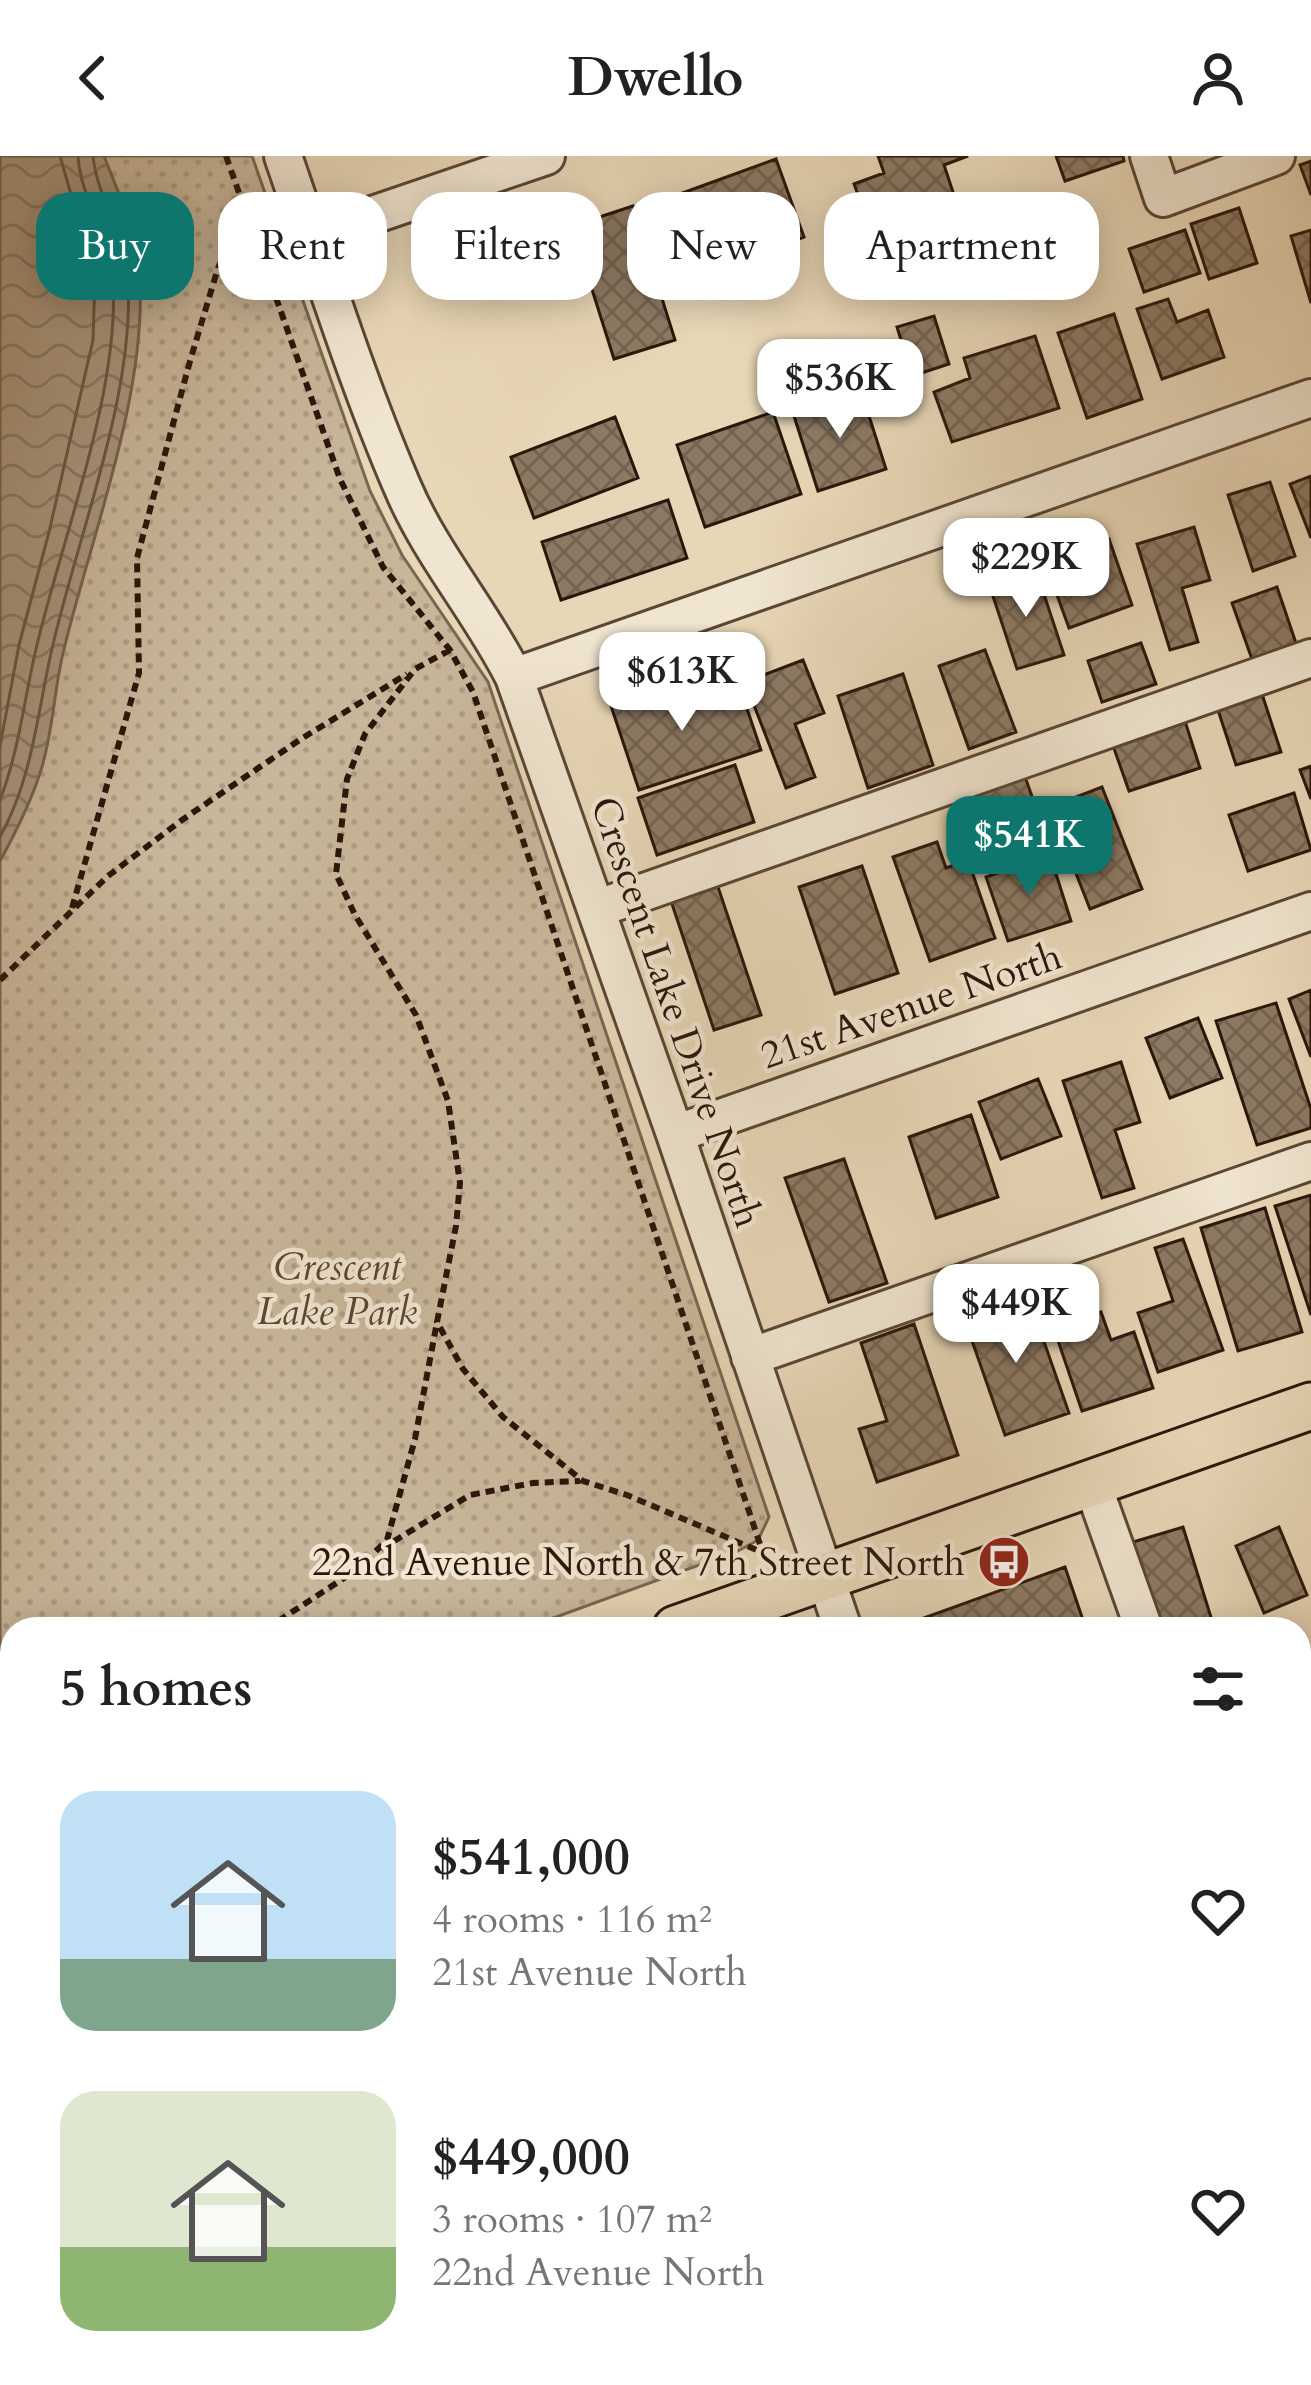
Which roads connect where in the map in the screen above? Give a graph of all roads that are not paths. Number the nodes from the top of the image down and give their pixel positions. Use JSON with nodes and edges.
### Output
{"nodes":[{"id":1,"x":283,"y":156,"type":"edge"},
{"id":2,"x":546,"y":156,"type":"edge"},
{"id":3,"x":1149,"y":156,"type":"edge"},
{"id":4,"x":1276,"y":156,"type":"edge"},
{"id":5,"x":295,"y":192,"type":"edge"},
{"id":6,"x":387,"y":210,"type":"edge"},
{"id":7,"x":334,"y":300,"type":"edge"},
{"id":8,"x":1311,"y":398,"type":"edge"},
{"id":9,"x":1311,"y":658,"type":"edge"},
{"id":10,"x":514,"y":677,"type":"junction"},
{"id":11,"x":596,"y":909,"type":"junction"},
{"id":12,"x":1311,"y":911,"type":"edge"},
{"id":13,"x":675,"y":1134,"type":"junction"},
{"id":14,"x":1311,"y":1161,"type":"edge"},
{"id":15,"x":750,"y":1357,"type":"junction"},
{"id":16,"x":1311,"y":1406,"type":"edge"},
{"id":17,"x":1092,"y":1483,"type":"junction"},
{"id":18,"x":825,"y":1577,"type":"junction"},
{"id":19,"x":710,"y":1617,"type":"edge"},
{"id":20,"x":839,"y":1617,"type":"edge"},
{"id":21,"x":1140,"y":1617,"type":"edge"}],
"edges":[{"from":1,"to":5,"type":"street","name":"Crescent Lake Drive North"},
{"from":2,"to":6,"type":"street"},
{"from":3,"to":4,"type":"street"},
{"from":7,"to":10,"type":"street","name":"Crescent Lake Drive North"},
{"from":8,"to":10,"type":"street"},
{"from":9,"to":11,"type":"street"},
{"from":10,"to":11,"type":"street","name":"Crescent Lake Drive North"},
{"from":11,"to":13,"type":"street","name":"Crescent Lake Drive North"},
{"from":12,"to":13,"type":"street","name":"21st Avenue North"},
{"from":13,"to":15,"type":"street","name":"Crescent Lake Drive North"},
{"from":14,"to":15,"type":"street"},
{"from":15,"to":18,"type":"street","name":"Crescent Lake Drive North"},
{"from":16,"to":17,"type":"main road"},
{"from":17,"to":18,"type":"main road"},
{"from":17,"to":21,"type":"street"},
{"from":18,"to":19,"type":"main road"},
{"from":18,"to":20,"type":"street","name":"Crescent Lake Drive North"}]}
